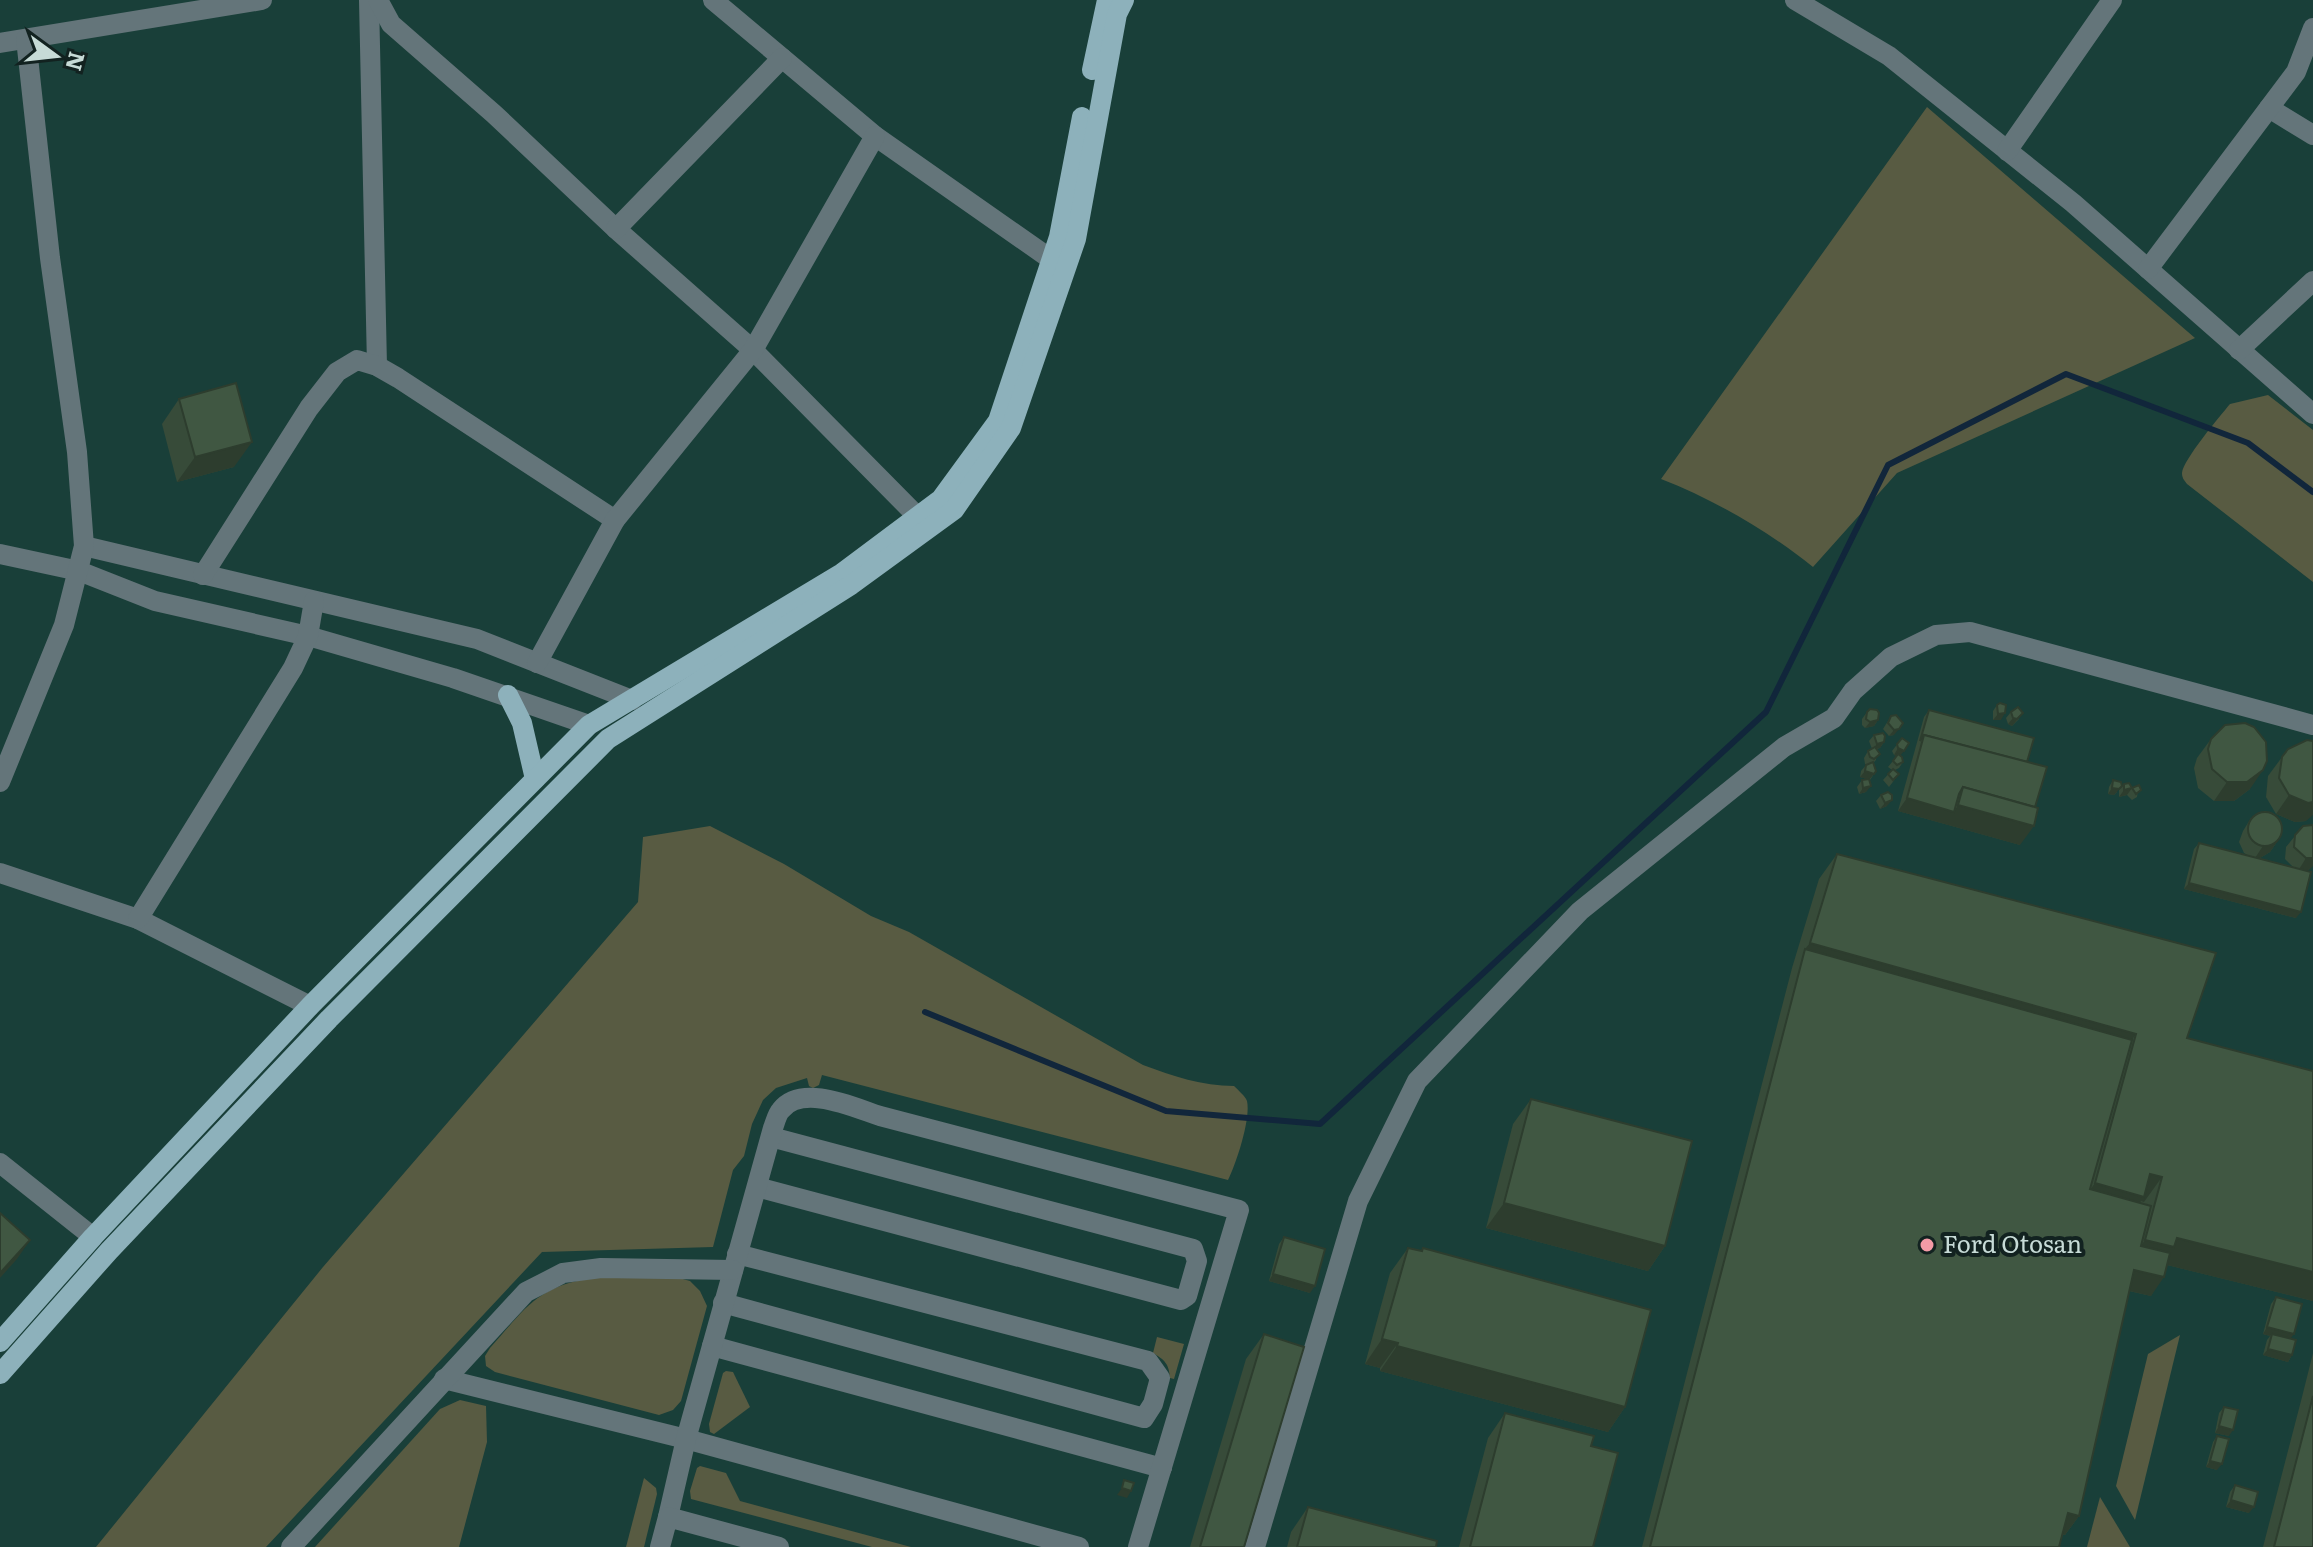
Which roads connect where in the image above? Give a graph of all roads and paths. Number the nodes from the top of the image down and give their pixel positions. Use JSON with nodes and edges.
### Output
{"nodes":[{"id":1,"x":262,"y":0,"type":"edge"},
{"id":2,"x":369,"y":0,"type":"edge"},
{"id":3,"x":378,"y":0,"type":"edge"},
{"id":4,"x":713,"y":0,"type":"edge"},
{"id":5,"x":1107,"y":0,"type":"edge"},
{"id":6,"x":1124,"y":0,"type":"edge"},
{"id":7,"x":1795,"y":0,"type":"edge"},
{"id":8,"x":2112,"y":0,"type":"edge"},
{"id":9,"x":2313,"y":28,"type":"edge"},
{"id":10,"x":26,"y":39,"type":"junction"},
{"id":11,"x":0,"y":43,"type":"edge"},
{"id":12,"x":782,"y":58,"type":"junction"},
{"id":13,"x":2269,"y":108,"type":"junction"},
{"id":14,"x":2313,"y":135,"type":"edge"},
{"id":15,"x":875,"y":136,"type":"junction"},
{"id":16,"x":2007,"y":151,"type":"junction"},
{"id":17,"x":616,"y":229,"type":"junction"},
{"id":18,"x":1052,"y":260,"type":"junction"},
{"id":19,"x":2148,"y":269,"type":"junction"},
{"id":20,"x":2313,"y":281,"type":"edge"},
{"id":21,"x":753,"y":350,"type":"junction"},
{"id":22,"x":2239,"y":350,"type":"junction"},
{"id":23,"x":377,"y":366,"type":"junction"},
{"id":24,"x":2313,"y":414,"type":"edge"},
{"id":25,"x":918,"y":517,"type":"junction"},
{"id":26,"x":615,"y":520,"type":"junction"},
{"id":27,"x":84,"y":546,"type":"junction"},
{"id":28,"x":0,"y":554,"type":"edge"},
{"id":29,"x":79,"y":571,"type":"junction"},
{"id":30,"x":203,"y":575,"type":"junction"},
{"id":31,"x":314,"y":601,"type":"junction"},
{"id":32,"x":308,"y":636,"type":"junction"},
{"id":33,"x":537,"y":663,"type":"junction"},
{"id":34,"x":508,"y":695,"type":"junction"},
{"id":35,"x":632,"y":700,"type":"junction"},
{"id":36,"x":589,"y":725,"type":"junction"},
{"id":37,"x":2313,"y":725,"type":"edge"},
{"id":38,"x":535,"y":779,"type":"junction"},
{"id":39,"x":0,"y":782,"type":"edge"},
{"id":40,"x":0,"y":873,"type":"edge"},
{"id":41,"x":138,"y":919,"type":"junction"},
{"id":42,"x":310,"y":1006,"type":"junction"},
{"id":43,"x":771,"y":1137,"type":"junction"},
{"id":44,"x":0,"y":1163,"type":"edge"},
{"id":45,"x":757,"y":1187,"type":"junction"},
{"id":46,"x":93,"y":1237,"type":"junction"},
{"id":47,"x":1193,"y":1249,"type":"junction"},
{"id":48,"x":1224,"y":1258,"type":"junction"},
{"id":49,"x":735,"y":1262,"type":"junction"},
{"id":50,"x":1190,"y":1284,"type":"junction"},
{"id":51,"x":1215,"y":1291,"type":"junction"},
{"id":52,"x":723,"y":1303,"type":"junction"},
{"id":53,"x":0,"y":1342,"type":"edge"},
{"id":54,"x":712,"y":1346,"type":"junction"},
{"id":55,"x":0,"y":1374,"type":"edge"},
{"id":56,"x":444,"y":1379,"type":"junction"},
{"id":57,"x":686,"y":1439,"type":"junction"},
{"id":58,"x":1162,"y":1468,"type":"junction"},
{"id":59,"x":668,"y":1517,"type":"junction"},
{"id":60,"x":291,"y":1547,"type":"edge"},
{"id":61,"x":660,"y":1547,"type":"edge"},
{"id":62,"x":779,"y":1547,"type":"edge"},
{"id":63,"x":1079,"y":1547,"type":"edge"},
{"id":64,"x":1138,"y":1547,"type":"edge"},
{"id":65,"x":1255,"y":1547,"type":"edge"}],
"edges":[{"from":1,"to":10,"type":"street"},
{"from":2,"to":23,"type":"street"},
{"from":3,"to":17,"type":"street"},
{"from":4,"to":12,"type":"street"},
{"from":5,"to":18,"type":"main road"},
{"from":6,"to":55,"type":"main road"},
{"from":7,"to":16,"type":"street"},
{"from":8,"to":16,"type":"street"},
{"from":9,"to":13,"type":"street"},
{"from":10,"to":11,"type":"street"},
{"from":10,"to":27,"type":"street"},
{"from":12,"to":15,"type":"street"},
{"from":12,"to":17,"type":"street"},
{"from":13,"to":14,"type":"street"},
{"from":13,"to":19,"type":"street"},
{"from":15,"to":18,"type":"street"},
{"from":15,"to":21,"type":"street"},
{"from":16,"to":19,"type":"street"},
{"from":17,"to":21,"type":"street"},
{"from":18,"to":25,"type":"main road"},
{"from":19,"to":22,"type":"street"},
{"from":20,"to":22,"type":"street"},
{"from":21,"to":25,"type":"street"},
{"from":21,"to":26,"type":"street"},
{"from":22,"to":24,"type":"street"},
{"from":23,"to":26,"type":"street"},
{"from":23,"to":30,"type":"street"},
{"from":25,"to":35,"type":"main road"},
{"from":26,"to":33,"type":"street"},
{"from":27,"to":29,"type":"street"},
{"from":27,"to":30,"type":"street"},
{"from":28,"to":29,"type":"street"},
{"from":29,"to":32,"type":"street"},
{"from":29,"to":39,"type":"street"},
{"from":30,"to":31,"type":"street"},
{"from":31,"to":32,"type":"street"},
{"from":31,"to":33,"type":"street"},
{"from":32,"to":34,"type":"street"},
{"from":32,"to":41,"type":"street"},
{"from":33,"to":35,"type":"street"},
{"from":34,"to":36,"type":"street"},
{"from":34,"to":38,"type":"main road"},
{"from":35,"to":36,"type":"main road"},
{"from":36,"to":38,"type":"main road"},
{"from":37,"to":65,"type":"street"},
{"from":38,"to":42,"type":"main road"},
{"from":40,"to":41,"type":"street"},
{"from":41,"to":42,"type":"street"},
{"from":42,"to":46,"type":"main road"},
{"from":43,"to":45,"type":"street"},
{"from":43,"to":47,"type":"street"},
{"from":43,"to":48,"type":"street"},
{"from":44,"to":46,"type":"street"},
{"from":45,"to":49,"type":"street"},
{"from":45,"to":50,"type":"street"},
{"from":46,"to":53,"type":"main road"},
{"from":47,"to":48,"type":"street"},
{"from":47,"to":50,"type":"street"},
{"from":48,"to":51,"type":"street"},
{"from":49,"to":52,"type":"street"},
{"from":49,"to":52,"type":"street"},
{"from":49,"to":56,"type":"street"},
{"from":50,"to":51,"type":"street"},
{"from":51,"to":58,"type":"street"},
{"from":52,"to":54,"type":"street"},
{"from":54,"to":57,"type":"street"},
{"from":54,"to":58,"type":"street"},
{"from":56,"to":57,"type":"street"},
{"from":56,"to":60,"type":"street"},
{"from":57,"to":59,"type":"street"},
{"from":57,"to":63,"type":"street"},
{"from":58,"to":64,"type":"street"},
{"from":59,"to":61,"type":"street"},
{"from":59,"to":62,"type":"street"}]}
